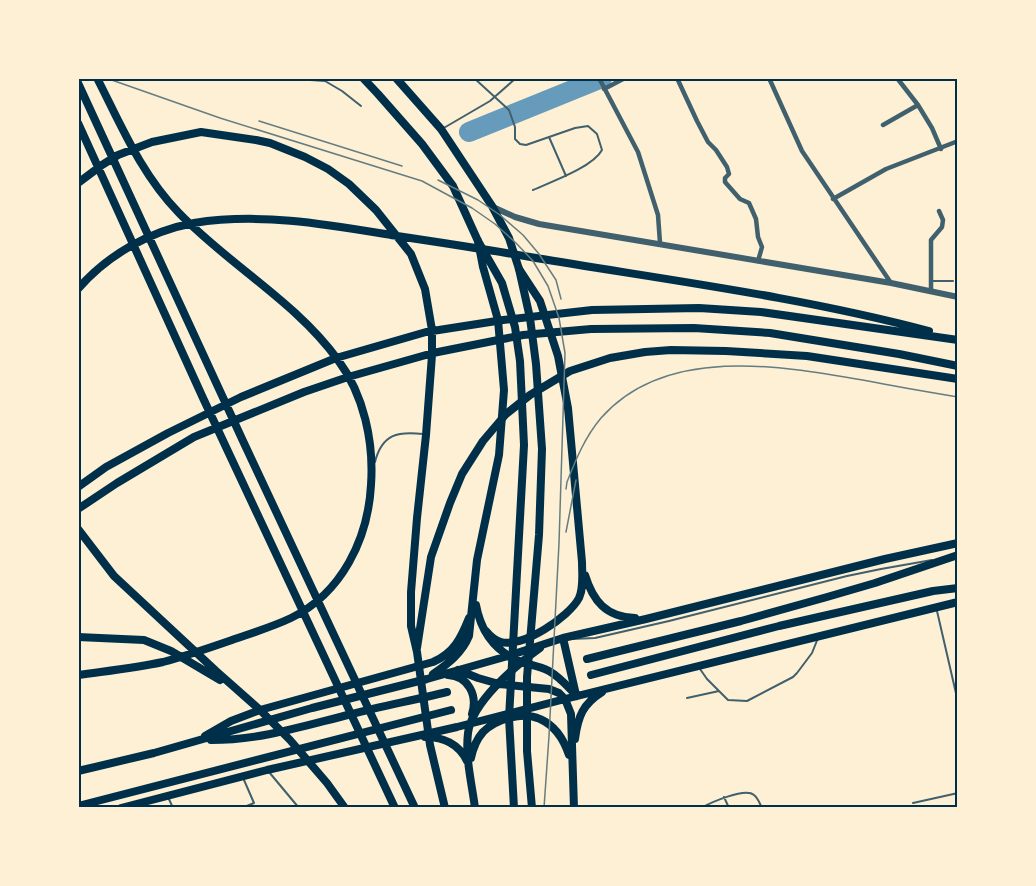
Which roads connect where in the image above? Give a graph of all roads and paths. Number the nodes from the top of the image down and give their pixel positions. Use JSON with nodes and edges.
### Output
{"nodes":[{"id":1,"x":97,"y":78,"type":"edge"},
{"id":2,"x":281,"y":78,"type":"edge"},
{"id":3,"x":363,"y":78,"type":"edge"},
{"id":4,"x":396,"y":78,"type":"edge"},
{"id":5,"x":474,"y":78,"type":"edge"},
{"id":6,"x":516,"y":78,"type":"edge"},
{"id":7,"x":626,"y":78,"type":"edge"},
{"id":8,"x":677,"y":78,"type":"edge"},
{"id":9,"x":769,"y":78,"type":"edge"},
{"id":10,"x":897,"y":78,"type":"edge"},
{"id":11,"x":78,"y":83,"type":"edge"},
{"id":12,"x":601,"y":83,"type":"edge"},
{"id":13,"x":495,"y":98,"type":"junction"},
{"id":14,"x":918,"y":105,"type":"junction"},
{"id":15,"x":361,"y":106,"type":"dead end"},
{"id":16,"x":78,"y":123,"type":"edge"},
{"id":17,"x":883,"y":125,"type":"dead end"},
{"id":18,"x":441,"y":129,"type":"junction"},
{"id":19,"x":549,"y":137,"type":"junction"},
{"id":20,"x":958,"y":141,"type":"edge"},
{"id":21,"x":941,"y":149,"type":"junction"},
{"id":22,"x":566,"y":176,"type":"junction"},
{"id":23,"x":78,"y":183,"type":"edge"},
{"id":24,"x":533,"y":190,"type":"dead end"},
{"id":25,"x":833,"y":198,"type":"junction"},
{"id":26,"x":492,"y":206,"type":"junction"},
{"id":27,"x":939,"y":211,"type":"dead end"},
{"id":28,"x":478,"y":241,"type":"junction"},
{"id":29,"x":660,"y":243,"type":"junction"},
{"id":30,"x":758,"y":261,"type":"junction"},
{"id":31,"x":519,"y":269,"type":"junction"},
{"id":32,"x":931,"y":281,"type":"junction"},
{"id":33,"x":953,"y":281,"type":"dead end"},
{"id":34,"x":891,"y":283,"type":"junction"},
{"id":35,"x":78,"y":289,"type":"edge"},
{"id":36,"x":931,"y":291,"type":"junction"},
{"id":37,"x":958,"y":297,"type":"edge"},
{"id":38,"x":958,"y":339,"type":"edge"},
{"id":39,"x":958,"y":366,"type":"edge"},
{"id":40,"x":958,"y":379,"type":"edge"},
{"id":41,"x":426,"y":435,"type":"junction"},
{"id":42,"x":78,"y":487,"type":"edge"},
{"id":43,"x":370,"y":495,"type":"junction"},
{"id":44,"x":78,"y":508,"type":"edge"},
{"id":45,"x":78,"y":529,"type":"edge"},
{"id":46,"x":958,"y":543,"type":"edge"},
{"id":47,"x":956,"y":556,"type":"edge"},
{"id":48,"x":582,"y":562,"type":"junction"},
{"id":49,"x":474,"y":583,"type":"junction"},
{"id":50,"x":958,"y":588,"type":"edge"},
{"id":51,"x":958,"y":602,"type":"edge"},
{"id":52,"x":473,"y":607,"type":"junction"},
{"id":53,"x":936,"y":608,"type":"junction"},
{"id":54,"x":646,"y":619,"type":"junction"},
{"id":55,"x":486,"y":631,"type":"junction"},
{"id":56,"x":78,"y":637,"type":"edge"},
{"id":57,"x":819,"y":637,"type":"junction"},
{"id":58,"x":563,"y":638,"type":"junction"},
{"id":59,"x":551,"y":641,"type":"junction"},
{"id":60,"x":417,"y":652,"type":"junction"},
{"id":61,"x":508,"y":656,"type":"junction"},
{"id":62,"x":586,"y":659,"type":"dead end"},
{"id":63,"x":522,"y":662,"type":"junction"},
{"id":64,"x":699,"y":667,"type":"junction"},
{"id":65,"x":458,"y":670,"type":"junction"},
{"id":66,"x":78,"y":675,"type":"edge"},
{"id":67,"x":440,"y":675,"type":"junction"},
{"id":68,"x":591,"y":675,"type":"dead end"},
{"id":69,"x":428,"y":679,"type":"junction"},
{"id":70,"x":499,"y":684,"type":"junction"},
{"id":71,"x":606,"y":690,"type":"junction"},
{"id":72,"x":719,"y":691,"type":"junction"},
{"id":73,"x":447,"y":692,"type":"dead end"},
{"id":74,"x":243,"y":695,"type":"junction"},
{"id":75,"x":577,"y":696,"type":"junction"},
{"id":76,"x":687,"y":698,"type":"dead end"},
{"id":77,"x":565,"y":699,"type":"junction"},
{"id":78,"x":958,"y":702,"type":"edge"},
{"id":79,"x":451,"y":710,"type":"dead end"},
{"id":80,"x":470,"y":724,"type":"junction"},
{"id":81,"x":457,"y":728,"type":"junction"},
{"id":82,"x":407,"y":738,"type":"junction"},
{"id":83,"x":199,"y":740,"type":"junction"},
{"id":84,"x":572,"y":764,"type":"junction"},
{"id":85,"x":469,"y":765,"type":"junction"},
{"id":86,"x":267,"y":770,"type":"junction"},
{"id":87,"x":78,"y":771,"type":"edge"},
{"id":88,"x":242,"y":777,"type":"junction"},
{"id":89,"x":958,"y":793,"type":"edge"},
{"id":90,"x":168,"y":797,"type":"junction"},
{"id":91,"x":724,"y":797,"type":"junction"},
{"id":92,"x":254,"y":803,"type":"junction"},
{"id":93,"x":913,"y":803,"type":"dead end"},
{"id":94,"x":78,"y":806,"type":"edge"},
{"id":95,"x":122,"y":808,"type":"edge"},
{"id":96,"x":173,"y":808,"type":"edge"},
{"id":97,"x":242,"y":808,"type":"edge"},
{"id":98,"x":256,"y":808,"type":"edge"},
{"id":99,"x":299,"y":808,"type":"edge"},
{"id":100,"x":345,"y":808,"type":"edge"},
{"id":101,"x":395,"y":808,"type":"edge"},
{"id":102,"x":415,"y":808,"type":"edge"},
{"id":103,"x":445,"y":808,"type":"edge"},
{"id":104,"x":475,"y":808,"type":"edge"},
{"id":105,"x":514,"y":808,"type":"edge"},
{"id":106,"x":532,"y":808,"type":"edge"},
{"id":107,"x":574,"y":808,"type":"edge"},
{"id":108,"x":701,"y":808,"type":"edge"},
{"id":109,"x":729,"y":808,"type":"edge"},
{"id":110,"x":762,"y":808,"type":"edge"}],
"edges":[{"from":1,"to":43,"type":"highway"},
{"from":2,"to":15,"type":"lane"},
{"from":3,"to":28,"type":"main road"},
{"from":4,"to":18,"type":"main road"},
{"from":5,"to":13,"type":"lane"},
{"from":6,"to":13,"type":"lane"},
{"from":7,"to":12,"type":"street"},
{"from":8,"to":30,"type":"street"},
{"from":9,"to":25,"type":"street"},
{"from":10,"to":14,"type":"street"},
{"from":11,"to":102,"type":"highway"},
{"from":12,"to":29,"type":"street"},
{"from":13,"to":18,"type":"lane"},
{"from":13,"to":19,"type":"lane"},
{"from":14,"to":17,"type":"street"},
{"from":14,"to":21,"type":"street"},
{"from":16,"to":101,"type":"highway"},
{"from":18,"to":26,"type":"main road"},
{"from":19,"to":22,"type":"lane"},
{"from":19,"to":22,"type":"lane"},
{"from":20,"to":21,"type":"street"},
{"from":21,"to":25,"type":"street"},
{"from":22,"to":24,"type":"lane"},
{"from":23,"to":41,"type":"highway"},
{"from":25,"to":34,"type":"street"},
{"from":26,"to":29,"type":"street"},
{"from":26,"to":31,"type":"main road"},
{"from":27,"to":32,"type":"street"},
{"from":28,"to":49,"type":"main road"},
{"from":28,"to":105,"type":"main road"},
{"from":29,"to":30,"type":"street"},
{"from":30,"to":34,"type":"street"},
{"from":31,"to":48,"type":"main road"},
{"from":31,"to":106,"type":"main road"},
{"from":32,"to":33,"type":"lane"},
{"from":32,"to":36,"type":"street"},
{"from":34,"to":36,"type":"street"},
{"from":35,"to":38,"type":"highway"},
{"from":36,"to":37,"type":"street"},
{"from":38,"to":42,"type":"highway"},
{"from":39,"to":44,"type":"highway"},
{"from":40,"to":60,"type":"highway"},
{"from":41,"to":43,"type":"lane"},
{"from":41,"to":60,"type":"highway"},
{"from":43,"to":66,"type":"highway"},
{"from":45,"to":74,"type":"highway"},
{"from":46,"to":54,"type":"main road"},
{"from":47,"to":58,"type":"lane"},
{"from":47,"to":62,"type":"main road"},
{"from":48,"to":54,"type":"main road"},
{"from":48,"to":55,"type":"main road"},
{"from":49,"to":52,"type":"main road"},
{"from":49,"to":55,"type":"main road"},
{"from":50,"to":68,"type":"main road"},
{"from":51,"to":53,"type":"main road"},
{"from":52,"to":69,"type":"main road"},
{"from":52,"to":83,"type":"main road"},
{"from":53,"to":57,"type":"main road"},
{"from":53,"to":78,"type":"lane"},
{"from":54,"to":58,"type":"main road"},
{"from":55,"to":61,"type":"main road"},
{"from":56,"to":74,"type":"highway"},
{"from":57,"to":64,"type":"main road"},
{"from":57,"to":72,"type":"lane"},
{"from":58,"to":59,"type":"main road"},
{"from":58,"to":75,"type":"main road"},
{"from":59,"to":61,"type":"main road"},
{"from":59,"to":63,"type":"main road"},
{"from":60,"to":103,"type":"highway"},
{"from":61,"to":63,"type":"main road"},
{"from":61,"to":65,"type":"main road"},
{"from":63,"to":70,"type":"main road"},
{"from":63,"to":75,"type":"main road"},
{"from":64,"to":71,"type":"main road"},
{"from":64,"to":72,"type":"lane"},
{"from":65,"to":67,"type":"main road"},
{"from":65,"to":70,"type":"main road"},
{"from":67,"to":69,"type":"main road"},
{"from":67,"to":81,"type":"main road"},
{"from":69,"to":83,"type":"main road"},
{"from":70,"to":77,"type":"main road"},
{"from":70,"to":80,"type":"main road"},
{"from":71,"to":75,"type":"main road"},
{"from":71,"to":84,"type":"main road"},
{"from":72,"to":76,"type":"lane"},
{"from":73,"to":83,"type":"main road"},
{"from":74,"to":100,"type":"highway"},
{"from":75,"to":77,"type":"main road"},
{"from":77,"to":80,"type":"main road"},
{"from":77,"to":84,"type":"main road"},
{"from":79,"to":94,"type":"main road"},
{"from":80,"to":81,"type":"main road"},
{"from":80,"to":85,"type":"main road"},
{"from":81,"to":82,"type":"main road"},
{"from":82,"to":85,"type":"main road"},
{"from":82,"to":86,"type":"main road"},
{"from":83,"to":87,"type":"main road"},
{"from":84,"to":85,"type":"main road"},
{"from":84,"to":107,"type":"main road"},
{"from":85,"to":104,"type":"main road"},
{"from":86,"to":88,"type":"main road"},
{"from":86,"to":99,"type":"lane"},
{"from":88,"to":90,"type":"main road"},
{"from":88,"to":92,"type":"lane"},
{"from":89,"to":93,"type":"lane"},
{"from":90,"to":95,"type":"main road"},
{"from":90,"to":96,"type":"lane"},
{"from":91,"to":108,"type":"lane"},
{"from":91,"to":109,"type":"lane"},
{"from":91,"to":110,"type":"lane"},
{"from":92,"to":97,"type":"lane"},
{"from":92,"to":98,"type":"lane"}]}
